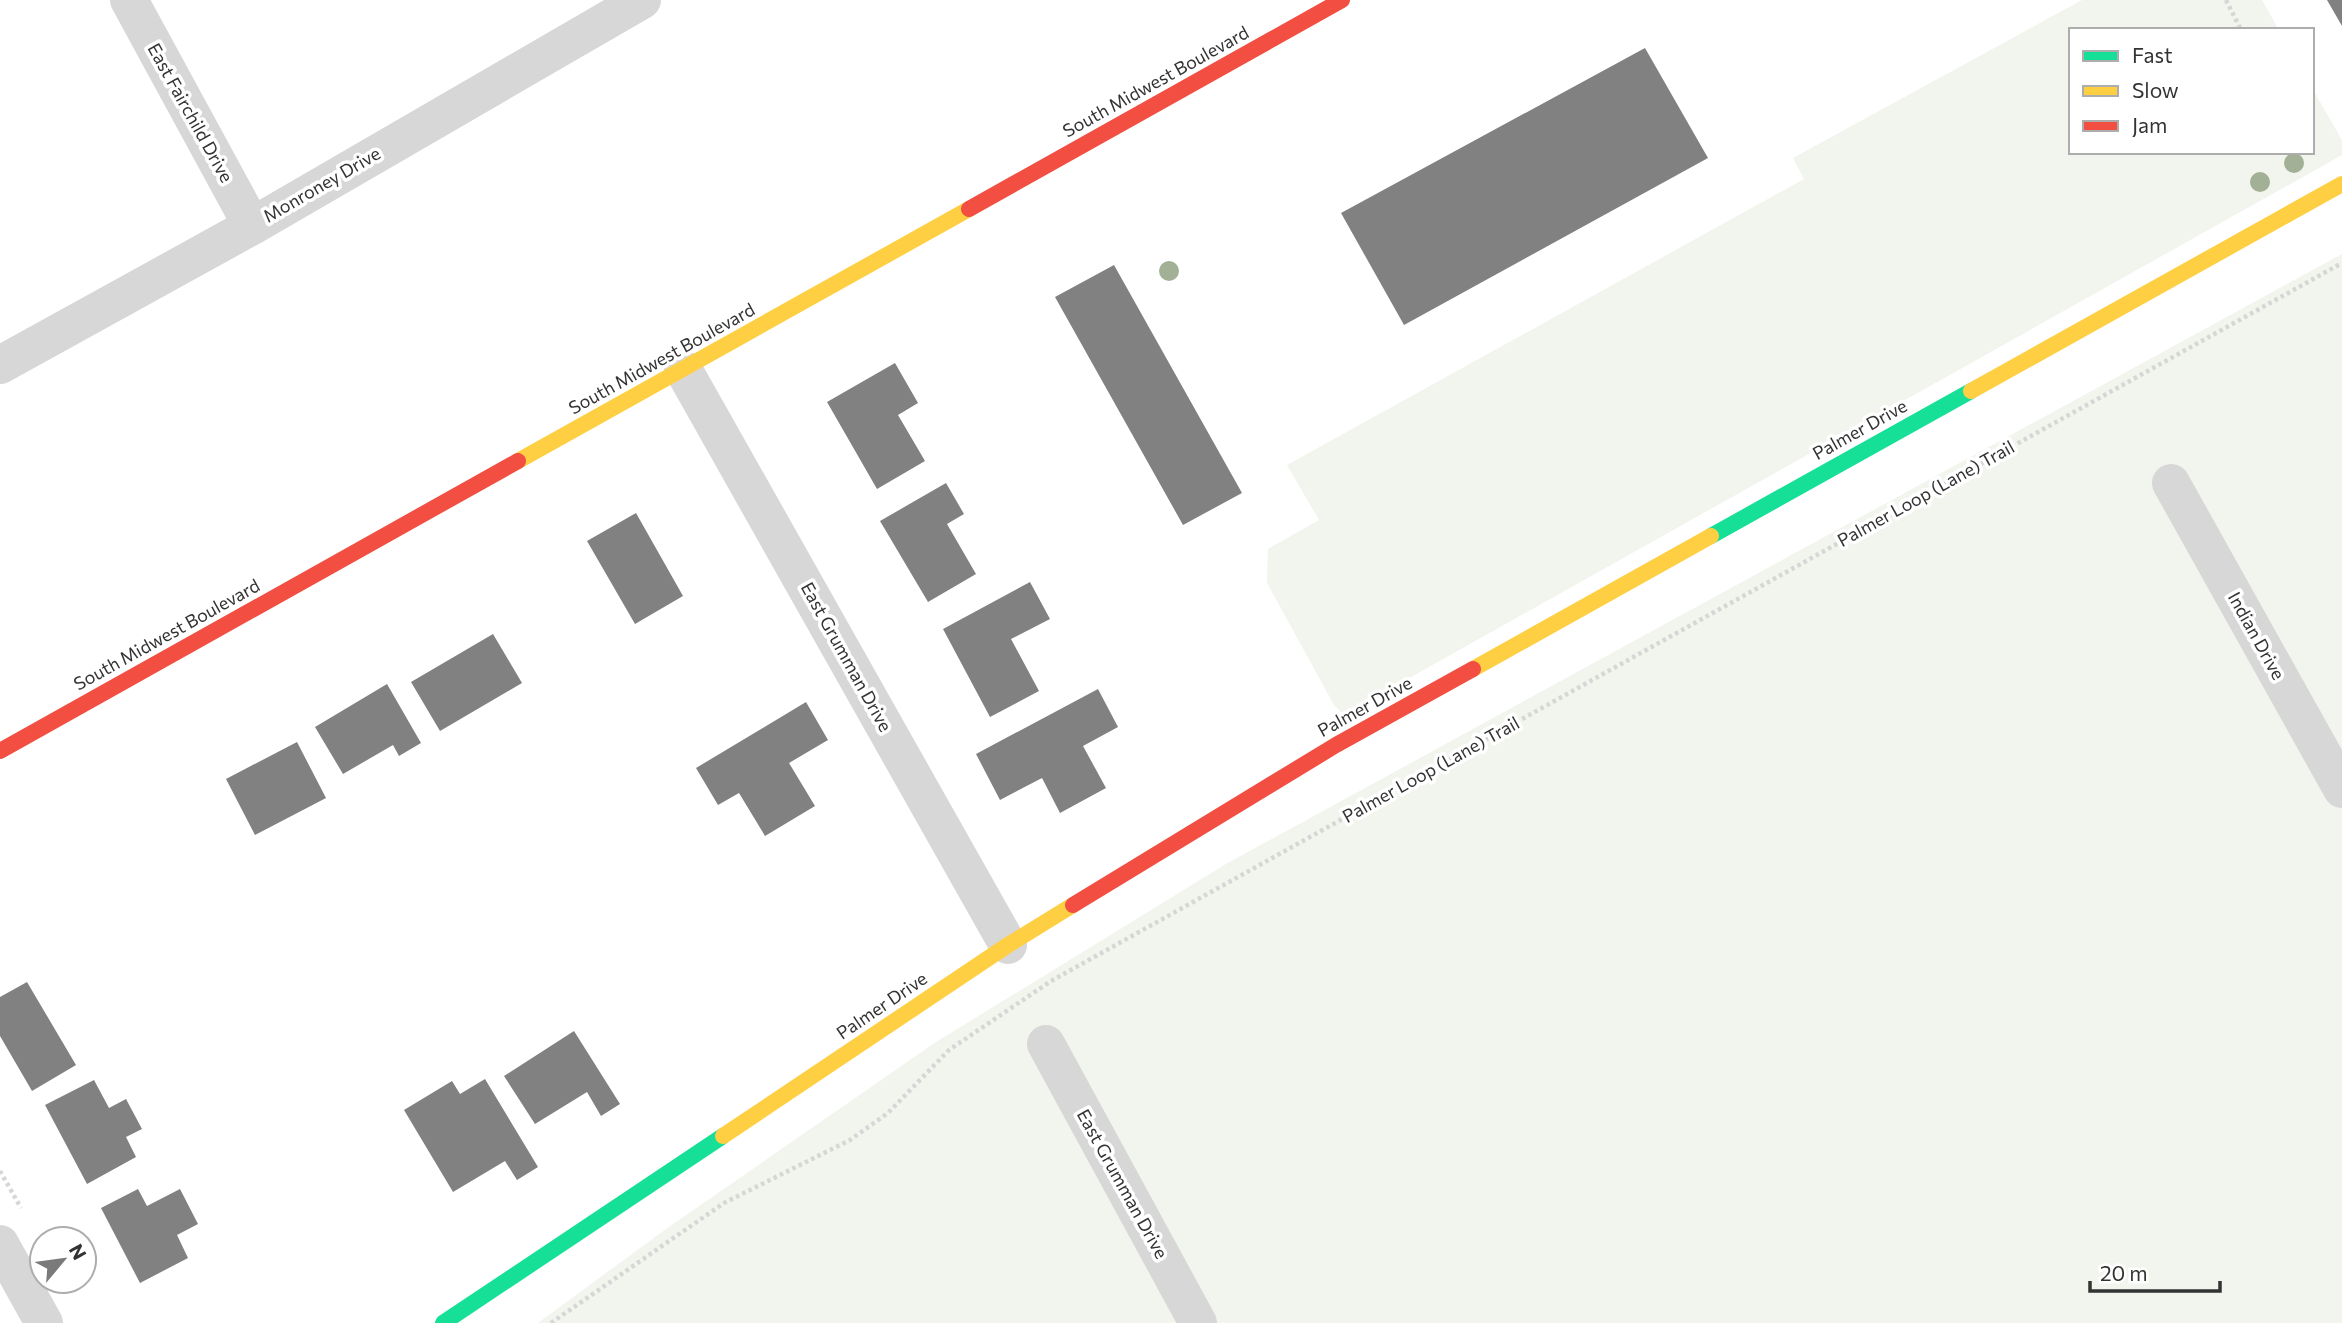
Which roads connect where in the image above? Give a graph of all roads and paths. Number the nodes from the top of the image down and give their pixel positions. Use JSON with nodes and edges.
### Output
{"nodes":[{"id":1,"x":129,"y":0,"type":"edge"},
{"id":2,"x":642,"y":0,"type":"edge"},
{"id":3,"x":1342,"y":0,"type":"edge"},
{"id":4,"x":2225,"y":0,"type":"edge"},
{"id":5,"x":2240,"y":28,"type":"edge"},
{"id":6,"x":2342,"y":184,"type":"edge"},
{"id":7,"x":252,"y":226,"type":"junction"},
{"id":8,"x":2342,"y":263,"type":"edge"},
{"id":9,"x":0,"y":365,"type":"edge"},
{"id":10,"x":683,"y":369,"type":"junction"},
{"id":11,"x":2171,"y":483,"type":"dead end"},
{"id":12,"x":0,"y":751,"type":"edge"},
{"id":13,"x":2342,"y":789,"type":"edge"},
{"id":14,"x":1008,"y":945,"type":"junction"},
{"id":15,"x":1046,"y":1044,"type":"dead end"},
{"id":16,"x":0,"y":1244,"type":"edge"},
{"id":17,"x":44,"y":1323,"type":"edge"},
{"id":18,"x":443,"y":1323,"type":"edge"},
{"id":19,"x":551,"y":1323,"type":"edge"},
{"id":20,"x":1198,"y":1323,"type":"edge"}],
"edges":[{"from":1,"to":7,"type":"street","name":"East Fairchild Drive"},
{"from":2,"to":7,"type":"street","name":"Monroney Drive"},
{"from":3,"to":10,"type":"street","name":"South Midwest Boulevard"},
{"from":4,"to":5,"type":"path"},
{"from":6,"to":14,"type":"street","name":"Palmer Drive"},
{"from":7,"to":9,"type":"street","name":"Monroney Drive"},
{"from":8,"to":19,"type":"path","name":"Palmer Loop (Lane) Trail"},
{"from":10,"to":12,"type":"street","name":"South Midwest Boulevard"},
{"from":10,"to":14,"type":"street","name":"East Grumman Drive"},
{"from":11,"to":13,"type":"street","name":"Indian Drive"},
{"from":14,"to":18,"type":"street","name":"Palmer Drive"},
{"from":15,"to":20,"type":"street","name":"East Grumman Drive"},
{"from":16,"to":17,"type":"street"}]}
